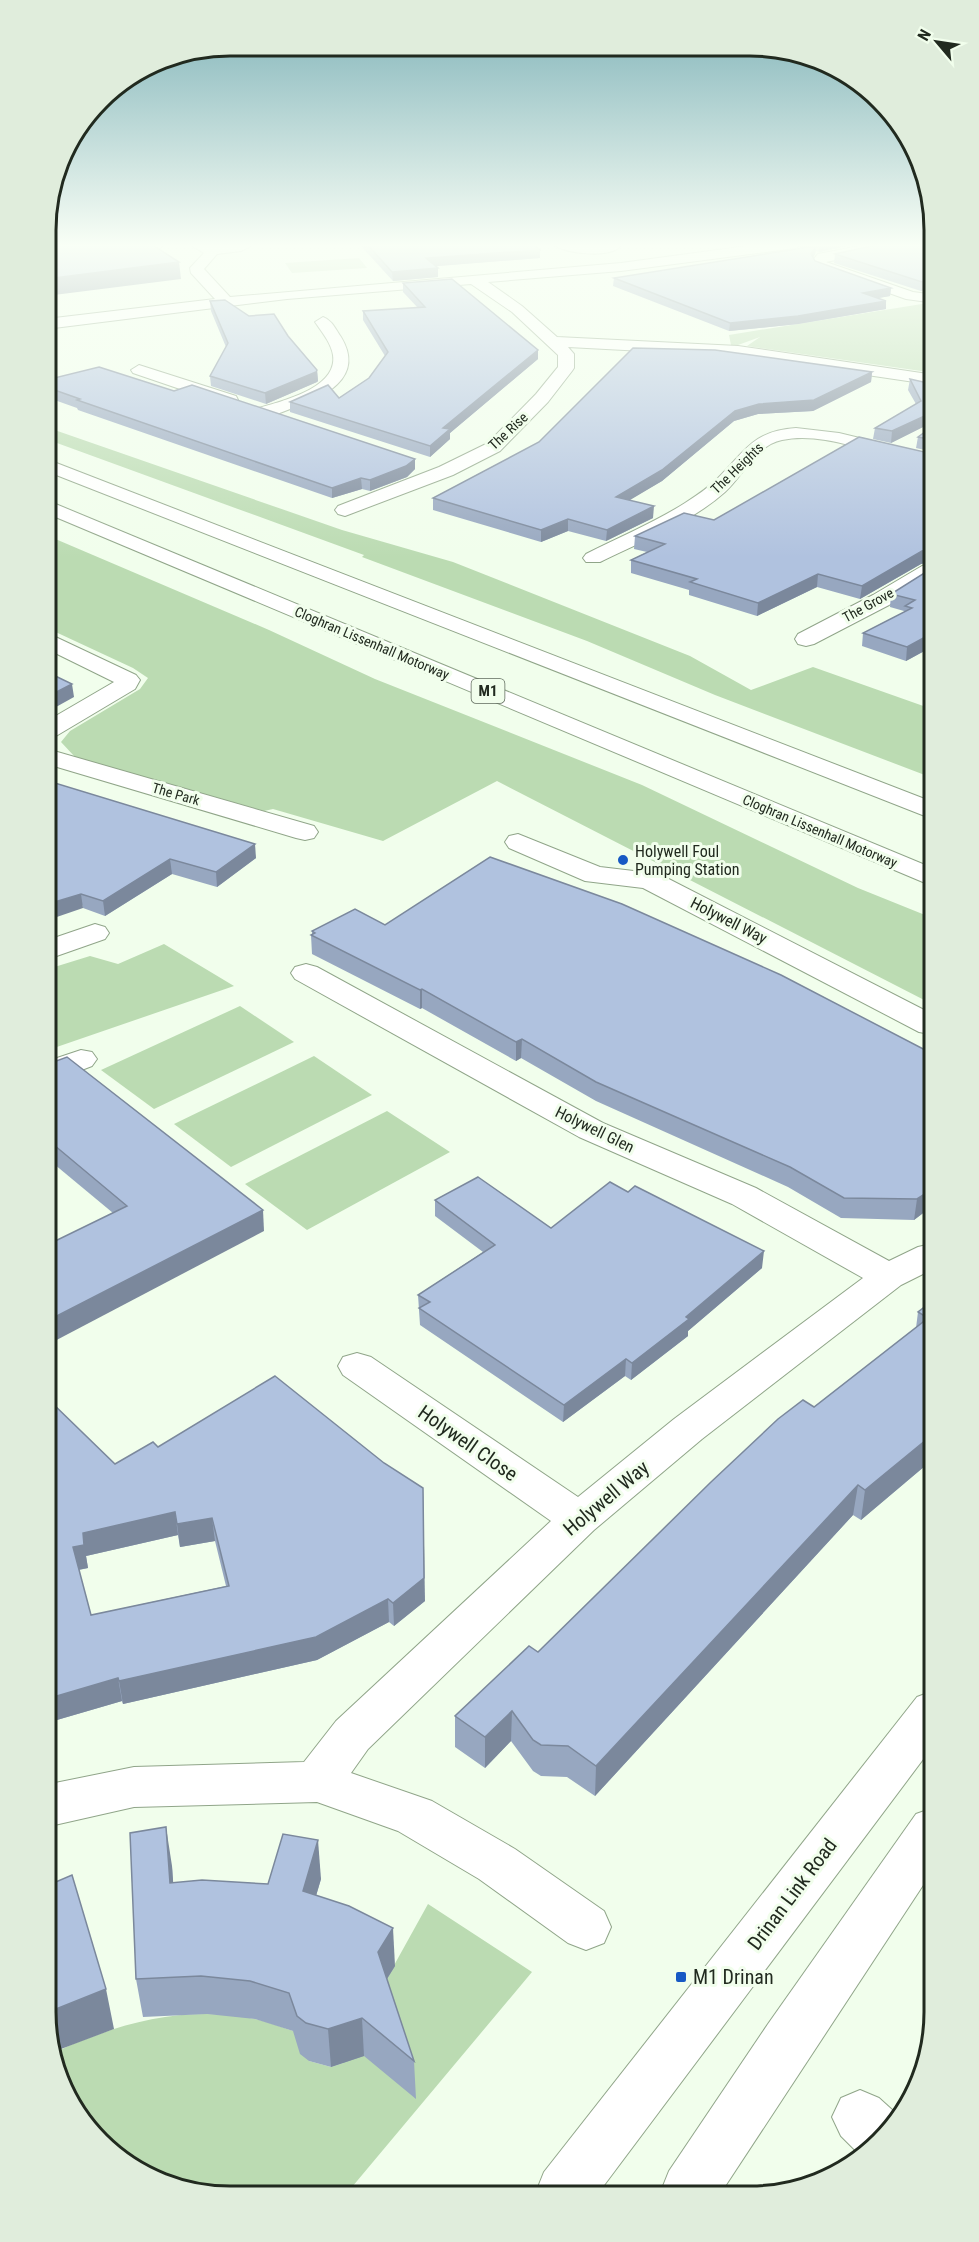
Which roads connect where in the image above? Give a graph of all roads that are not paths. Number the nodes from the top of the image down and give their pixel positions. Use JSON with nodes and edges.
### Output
{"nodes":[{"id":1,"x":337,"y":349,"type":"edge"},
{"id":2,"x":561,"y":349,"type":"edge"},
{"id":3,"x":690,"y":349,"type":"edge"},
{"id":4,"x":139,"y":370,"type":"dead end"},
{"id":5,"x":924,"y":378,"type":"edge"},
{"id":6,"x":265,"y":412,"type":"junction"},
{"id":7,"x":288,"y":419,"type":"edge"},
{"id":8,"x":905,"y":449,"type":"edge"},
{"id":9,"x":423,"y":464,"type":"edge"},
{"id":10,"x":56,"y":468,"type":"edge"},
{"id":11,"x":446,"y":471,"type":"junction"},
{"id":12,"x":56,"y":510,"type":"edge"},
{"id":13,"x":345,"y":510,"type":"dead end"},
{"id":14,"x":593,"y":558,"type":"dead end"},
{"id":15,"x":924,"y":573,"type":"edge"},
{"id":16,"x":806,"y":639,"type":"dead end"},
{"id":17,"x":56,"y":644,"type":"edge"},
{"id":18,"x":56,"y":726,"type":"edge"},
{"id":19,"x":56,"y":759,"type":"edge"},
{"id":20,"x":924,"y":808,"type":"edge"},
{"id":21,"x":305,"y":832,"type":"dead end"},
{"id":22,"x":518,"y":842,"type":"dead end"},
{"id":23,"x":924,"y":874,"type":"edge"},
{"id":24,"x":95,"y":933,"type":"dead end"},
{"id":25,"x":56,"y":947,"type":"edge"},
{"id":26,"x":306,"y":973,"type":"dead end"},
{"id":27,"x":924,"y":1021,"type":"edge"},
{"id":28,"x":81,"y":1059,"type":"dead end"},
{"id":29,"x":56,"y":1070,"type":"edge"},
{"id":30,"x":923,"y":1259,"type":"edge"},
{"id":31,"x":888,"y":1278,"type":"junction"},
{"id":32,"x":357,"y":1366,"type":"dead end"},
{"id":33,"x":579,"y":1519,"type":"junction"},
{"id":34,"x":923,"y":1723,"type":"edge"},
{"id":35,"x":317,"y":1782,"type":"junction"},
{"id":36,"x":56,"y":1805,"type":"edge"},
{"id":37,"x":923,"y":1843,"type":"edge"},
{"id":38,"x":586,"y":1927,"type":"dead end"},
{"id":39,"x":569,"y":2186,"type":"edge"},
{"id":40,"x":691,"y":2186,"type":"edge"}],
"edges":[{"from":1,"to":6,"type":"main road"},
{"from":2,"to":11,"type":"main road","name":"The Rise"},
{"from":3,"to":5,"type":"main road"},
{"from":4,"to":6,"type":"main road"},
{"from":6,"to":7,"type":"main road"},
{"from":8,"to":14,"type":"main road","name":"The Heights"},
{"from":9,"to":11,"type":"main road"},
{"from":10,"to":20,"type":"main road"},
{"from":11,"to":13,"type":"main road","name":"The Rise"},
{"from":12,"to":23,"type":"main road","name":"Cloghran Lissenhall Motorway","number":"M1"},
{"from":15,"to":16,"type":"main road","name":"The Grove"},
{"from":17,"to":18,"type":"main road"},
{"from":19,"to":21,"type":"main road","name":"The Park"},
{"from":22,"to":27,"type":"main road","name":"Holywell Way"},
{"from":24,"to":25,"type":"main road"},
{"from":26,"to":31,"type":"main road","name":"Holywell Glen"},
{"from":28,"to":29,"type":"main road"},
{"from":30,"to":31,"type":"main road","name":"Holywell Way"},
{"from":31,"to":33,"type":"main road","name":"Holywell Way"},
{"from":32,"to":33,"type":"main road","name":"Holywell Close"},
{"from":33,"to":35,"type":"main road","name":"Holywell Way"},
{"from":34,"to":39,"type":"main road","name":"Drinan Link Road"},
{"from":35,"to":36,"type":"main road"},
{"from":35,"to":38,"type":"main road"},
{"from":37,"to":40,"type":"main road"}]}
